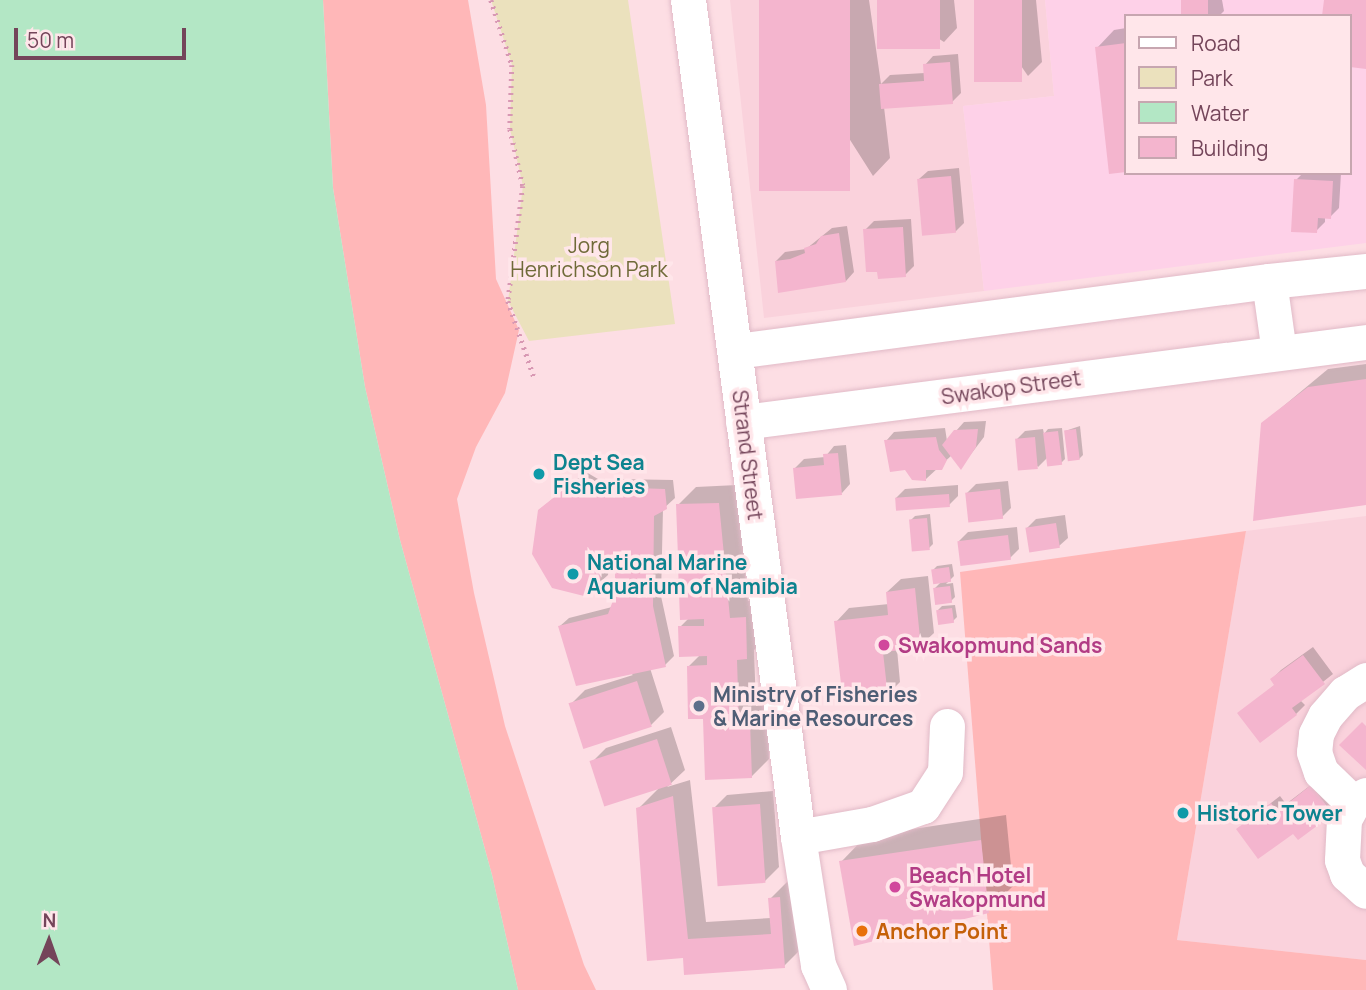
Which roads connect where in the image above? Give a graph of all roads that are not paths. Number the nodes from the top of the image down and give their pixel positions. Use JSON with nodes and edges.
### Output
{"nodes":[{"id":1,"x":688,"y":0,"type":"edge"},
{"id":2,"x":1366,"y":271,"type":"edge"},
{"id":3,"x":1269,"y":281,"type":"junction"},
{"id":4,"x":1366,"y":342,"type":"edge"},
{"id":5,"x":736,"y":351,"type":"junction"},
{"id":6,"x":1279,"y":352,"type":"junction"},
{"id":7,"x":743,"y":422,"type":"junction"},
{"id":8,"x":1366,"y":680,"type":"edge"},
{"id":9,"x":947,"y":726,"type":"dead end"},
{"id":10,"x":1359,"y":799,"type":"edge"},
{"id":11,"x":798,"y":837,"type":"junction"},
{"id":12,"x":1366,"y":891,"type":"edge"},
{"id":13,"x":826,"y":989,"type":"edge"}],
"edges":[{"from":1,"to":5,"type":"street","name":"Strand Street"},
{"from":2,"to":3,"type":"street"},
{"from":3,"to":5,"type":"street"},
{"from":3,"to":6,"type":"street"},
{"from":4,"to":6,"type":"street","name":"Swakop Street"},
{"from":5,"to":7,"type":"street","name":"Strand Street"},
{"from":6,"to":7,"type":"street","name":"Swakop Street"},
{"from":7,"to":11,"type":"street","name":"Strand Street"},
{"from":8,"to":10,"type":"street"},
{"from":9,"to":11,"type":"street"},
{"from":10,"to":12,"type":"street"},
{"from":11,"to":13,"type":"street","name":"Strand Street"}]}
